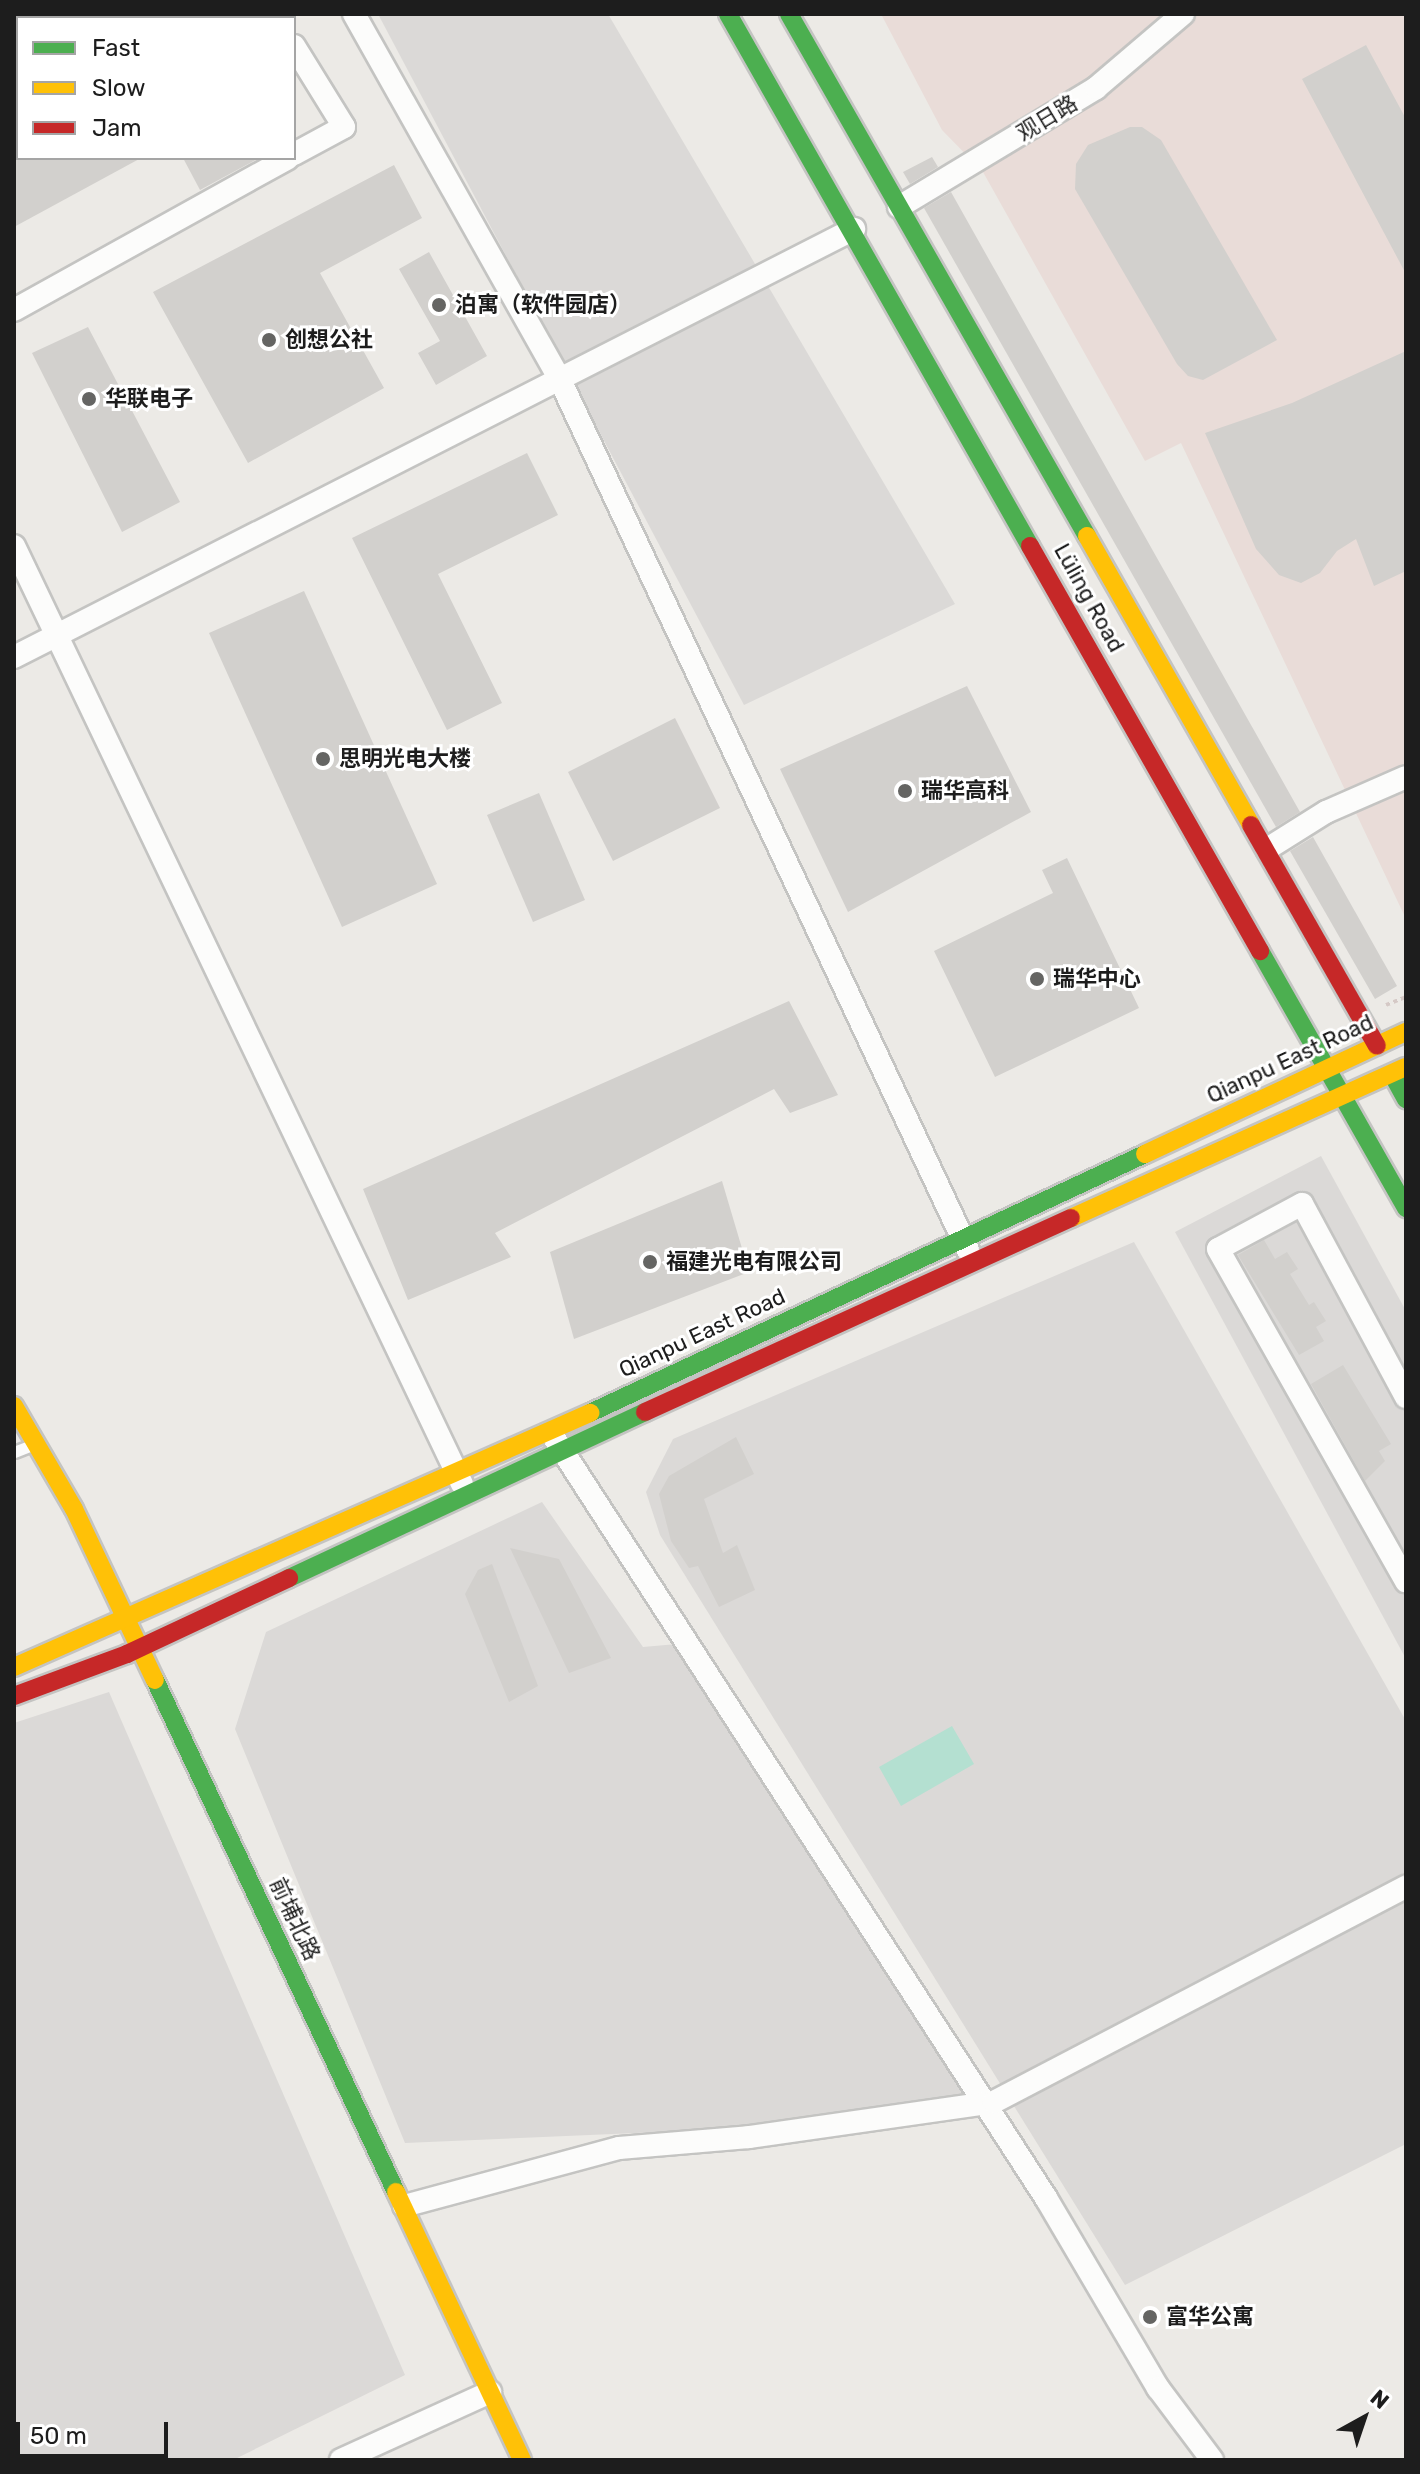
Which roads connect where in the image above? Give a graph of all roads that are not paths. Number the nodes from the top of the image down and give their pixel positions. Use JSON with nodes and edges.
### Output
{"nodes":[{"id":1,"x":354,"y":14,"type":"edge"},
{"id":2,"x":728,"y":14,"type":"edge"},
{"id":3,"x":789,"y":14,"type":"edge"},
{"id":4,"x":1183,"y":14,"type":"edge"},
{"id":5,"x":296,"y":49,"type":"edge"},
{"id":6,"x":296,"y":153,"type":"edge"},
{"id":7,"x":284,"y":160,"type":"edge"},
{"id":8,"x":899,"y":207,"type":"junction"},
{"id":9,"x":854,"y":229,"type":"junction"},
{"id":10,"x":14,"y":310,"type":"edge"},
{"id":11,"x":561,"y":382,"type":"junction"},
{"id":12,"x":14,"y":546,"type":"edge"},
{"id":13,"x":57,"y":636,"type":"junction"},
{"id":14,"x":14,"y":657,"type":"edge"},
{"id":15,"x":1406,"y":777,"type":"edge"},
{"id":16,"x":1267,"y":849,"type":"junction"},
{"id":17,"x":1406,"y":1032,"type":"edge"},
{"id":18,"x":1377,"y":1046,"type":"junction"},
{"id":19,"x":1327,"y":1068,"type":"junction"},
{"id":20,"x":1399,"y":1070,"type":"edge"},
{"id":21,"x":1343,"y":1096,"type":"junction"},
{"id":22,"x":1406,"y":1099,"type":"edge"},
{"id":23,"x":1406,"y":1208,"type":"edge"},
{"id":24,"x":962,"y":1236,"type":"junction"},
{"id":25,"x":974,"y":1262,"type":"junction"},
{"id":26,"x":1406,"y":1397,"type":"edge"},
{"id":27,"x":14,"y":1406,"type":"edge"},
{"id":28,"x":550,"y":1432,"type":"junction"},
{"id":29,"x":36,"y":1443,"type":"junction"},
{"id":30,"x":562,"y":1451,"type":"junction"},
{"id":31,"x":14,"y":1452,"type":"edge"},
{"id":32,"x":458,"y":1473,"type":"junction"},
{"id":33,"x":468,"y":1496,"type":"junction"},
{"id":34,"x":1406,"y":1581,"type":"edge"},
{"id":35,"x":126,"y":1621,"type":"junction"},
{"id":36,"x":137,"y":1649,"type":"junction"},
{"id":37,"x":14,"y":1667,"type":"edge"},
{"id":38,"x":14,"y":1696,"type":"edge"},
{"id":39,"x":1406,"y":1887,"type":"edge"},
{"id":40,"x":985,"y":2103,"type":"junction"},
{"id":41,"x":404,"y":2206,"type":"junction"},
{"id":42,"x":490,"y":2392,"type":"junction"},
{"id":43,"x":341,"y":2460,"type":"edge"},
{"id":44,"x":522,"y":2460,"type":"edge"},
{"id":45,"x":1212,"y":2460,"type":"edge"}],
"edges":[{"from":1,"to":11,"type":"street"},
{"from":2,"to":9,"type":"main road","name":"Lüling Road"},
{"from":3,"to":8,"type":"main road","name":"Lüling Road"},
{"from":4,"to":8,"type":"street","name":"观日路"},
{"from":5,"to":6,"type":"street"},
{"from":7,"to":10,"type":"street"},
{"from":8,"to":16,"type":"main road","name":"Lüling Road"},
{"from":9,"to":11,"type":"street"},
{"from":9,"to":19,"type":"main road","name":"Lüling Road"},
{"from":11,"to":13,"type":"street"},
{"from":11,"to":24,"type":"street"},
{"from":12,"to":13,"type":"street"},
{"from":13,"to":14,"type":"street"},
{"from":13,"to":32,"type":"street"},
{"from":15,"to":16,"type":"street"},
{"from":16,"to":18,"type":"main road","name":"Lüling Road"},
{"from":17,"to":18,"type":"main road","name":"Qianpu East Road"},
{"from":18,"to":19,"type":"main road","name":"Qianpu East Road"},
{"from":18,"to":20,"type":"main road","name":"Lüling Road"},
{"from":19,"to":21,"type":"main road","name":"Lüling Road"},
{"from":19,"to":24,"type":"main road","name":"Qianpu East Road"},
{"from":20,"to":21,"type":"main road"},
{"from":20,"to":22,"type":"main road","name":"Lüling Road"},
{"from":21,"to":23,"type":"main road","name":"Lüling Road"},
{"from":21,"to":25,"type":"main road"},
{"from":24,"to":25,"type":"street"},
{"from":24,"to":28,"type":"main road","name":"Qianpu East Road"},
{"from":25,"to":30,"type":"main road"},
{"from":26,"to":34,"type":"street"},
{"from":27,"to":29,"type":"main road","name":"前埔北路"},
{"from":28,"to":30,"type":"street"},
{"from":28,"to":32,"type":"main road","name":"Qianpu East Road"},
{"from":29,"to":31,"type":"lane"},
{"from":29,"to":35,"type":"main road","name":"前埔北路"},
{"from":30,"to":33,"type":"main road"},
{"from":30,"to":40,"type":"street"},
{"from":32,"to":33,"type":"street"},
{"from":32,"to":35,"type":"main road","name":"Qianpu East Road"},
{"from":33,"to":36,"type":"main road"},
{"from":35,"to":36,"type":"main road","name":"前埔北路"},
{"from":35,"to":37,"type":"main road","name":"Qianpu East Road"},
{"from":36,"to":38,"type":"main road"},
{"from":36,"to":41,"type":"main road","name":"前埔北路"},
{"from":39,"to":40,"type":"street"},
{"from":40,"to":41,"type":"street"},
{"from":40,"to":45,"type":"street"},
{"from":41,"to":42,"type":"main road","name":"前埔北路"},
{"from":42,"to":43,"type":"street"},
{"from":42,"to":44,"type":"main road","name":"前埔北路"}]}
